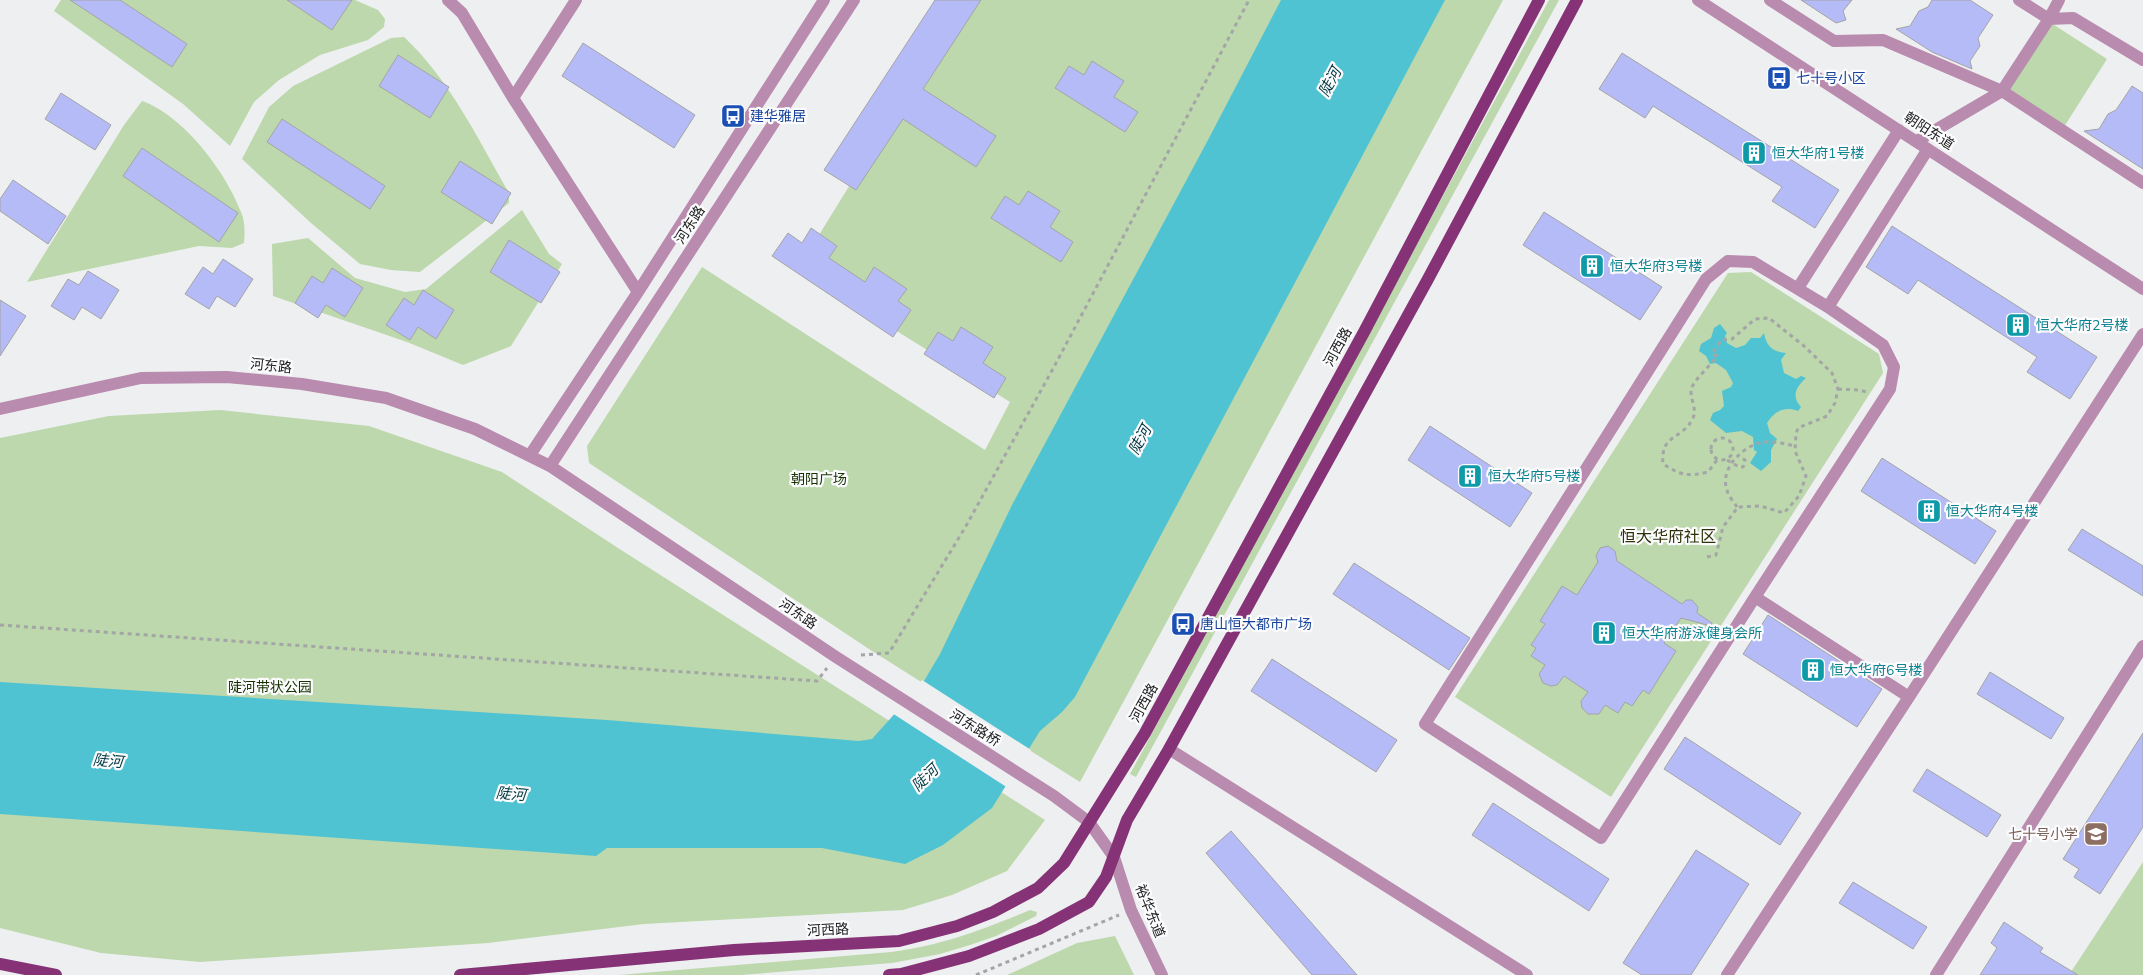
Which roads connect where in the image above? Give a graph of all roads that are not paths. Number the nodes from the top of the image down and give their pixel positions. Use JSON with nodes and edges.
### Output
{"nodes":[{"id":1,"x":448,"y":0,"type":"edge"},
{"id":2,"x":576,"y":0,"type":"edge"},
{"id":3,"x":824,"y":0,"type":"edge"},
{"id":4,"x":854,"y":0,"type":"edge"},
{"id":5,"x":1539,"y":0,"type":"edge"},
{"id":6,"x":1577,"y":0,"type":"edge"},
{"id":7,"x":1698,"y":0,"type":"edge"},
{"id":8,"x":1770,"y":0,"type":"edge"},
{"id":9,"x":2020,"y":0,"type":"edge"},
{"id":10,"x":2059,"y":0,"type":"edge"},
{"id":11,"x":2049,"y":19,"type":"junction"},
{"id":12,"x":2143,"y":60,"type":"edge"},
{"id":13,"x":2002,"y":91,"type":"junction"},
{"id":14,"x":513,"y":98,"type":"junction"},
{"id":15,"x":1899,"y":130,"type":"junction"},
{"id":16,"x":1922,"y":145,"type":"junction"},
{"id":17,"x":2143,"y":183,"type":"edge"},
{"id":18,"x":1798,"y":288,"type":"junction"},
{"id":19,"x":2143,"y":289,"type":"edge"},
{"id":20,"x":638,"y":292,"type":"junction"},
{"id":21,"x":1828,"y":307,"type":"junction"},
{"id":22,"x":2143,"y":334,"type":"edge"},
{"id":23,"x":0,"y":409,"type":"edge"},
{"id":24,"x":530,"y":456,"type":"junction"},
{"id":25,"x":550,"y":466,"type":"junction"},
{"id":26,"x":1755,"y":597,"type":"junction"},
{"id":27,"x":2143,"y":646,"type":"edge"},
{"id":28,"x":880,"y":686,"type":"joint"},
{"id":29,"x":1910,"y":697,"type":"junction"},
{"id":30,"x":1169,"y":749,"type":"junction"},
{"id":31,"x":1089,"y":822,"type":"junction"},
{"id":32,"x":1114,"y":857,"type":"junction"},
{"id":33,"x":0,"y":964,"type":"edge"},
{"id":34,"x":895,"y":974,"type":"edge"},
{"id":35,"x":56,"y":975,"type":"edge"},
{"id":36,"x":460,"y":975,"type":"edge"},
{"id":37,"x":1162,"y":975,"type":"edge"},
{"id":38,"x":1527,"y":975,"type":"edge"},
{"id":39,"x":1727,"y":975,"type":"edge"},
{"id":40,"x":1936,"y":975,"type":"edge"}],
"edges":[{"from":1,"to":14,"type":"street"},
{"from":2,"to":14,"type":"street"},
{"from":3,"to":20,"type":"street","name":"河东路"},
{"from":4,"to":25,"type":"street","name":"河东路"},
{"from":5,"to":31,"type":"main road","name":"河西路"},
{"from":6,"to":30,"type":"main road"},
{"from":7,"to":15,"type":"street","name":"朝阳东道"},
{"from":8,"to":13,"type":"street"},
{"from":9,"to":11,"type":"street"},
{"from":10,"to":11,"type":"street"},
{"from":11,"to":12,"type":"street"},
{"from":11,"to":13,"type":"street"},
{"from":13,"to":16,"type":"street"},
{"from":13,"to":17,"type":"street"},
{"from":14,"to":20,"type":"street"},
{"from":15,"to":16,"type":"street","name":"朝阳东道"},
{"from":15,"to":18,"type":"street"},
{"from":16,"to":19,"type":"street","name":"朝阳东道"},
{"from":16,"to":21,"type":"street"},
{"from":18,"to":21,"type":"street"},
{"from":18,"to":26,"type":"street"},
{"from":20,"to":24,"type":"street","name":"河东路"},
{"from":21,"to":26,"type":"street"},
{"from":22,"to":29,"type":"street"},
{"from":23,"to":24,"type":"street","name":"河东路"},
{"from":24,"to":25,"type":"street","name":"河东路"},
{"from":25,"to":28,"type":"street","name":"河东路"},
{"from":26,"to":29,"type":"street"},
{"from":27,"to":40,"type":"street"},
{"from":28,"to":31,"type":"street","name":"河东路桥"},
{"from":29,"to":39,"type":"street"},
{"from":30,"to":32,"type":"main road"},
{"from":30,"to":38,"type":"street"},
{"from":31,"to":32,"type":"street","name":"裕华东道"},
{"from":31,"to":36,"type":"main road","name":"河西路"},
{"from":32,"to":34,"type":"main road"},
{"from":32,"to":37,"type":"street","name":"裕华东道"},
{"from":33,"to":35,"type":"main road"}]}
